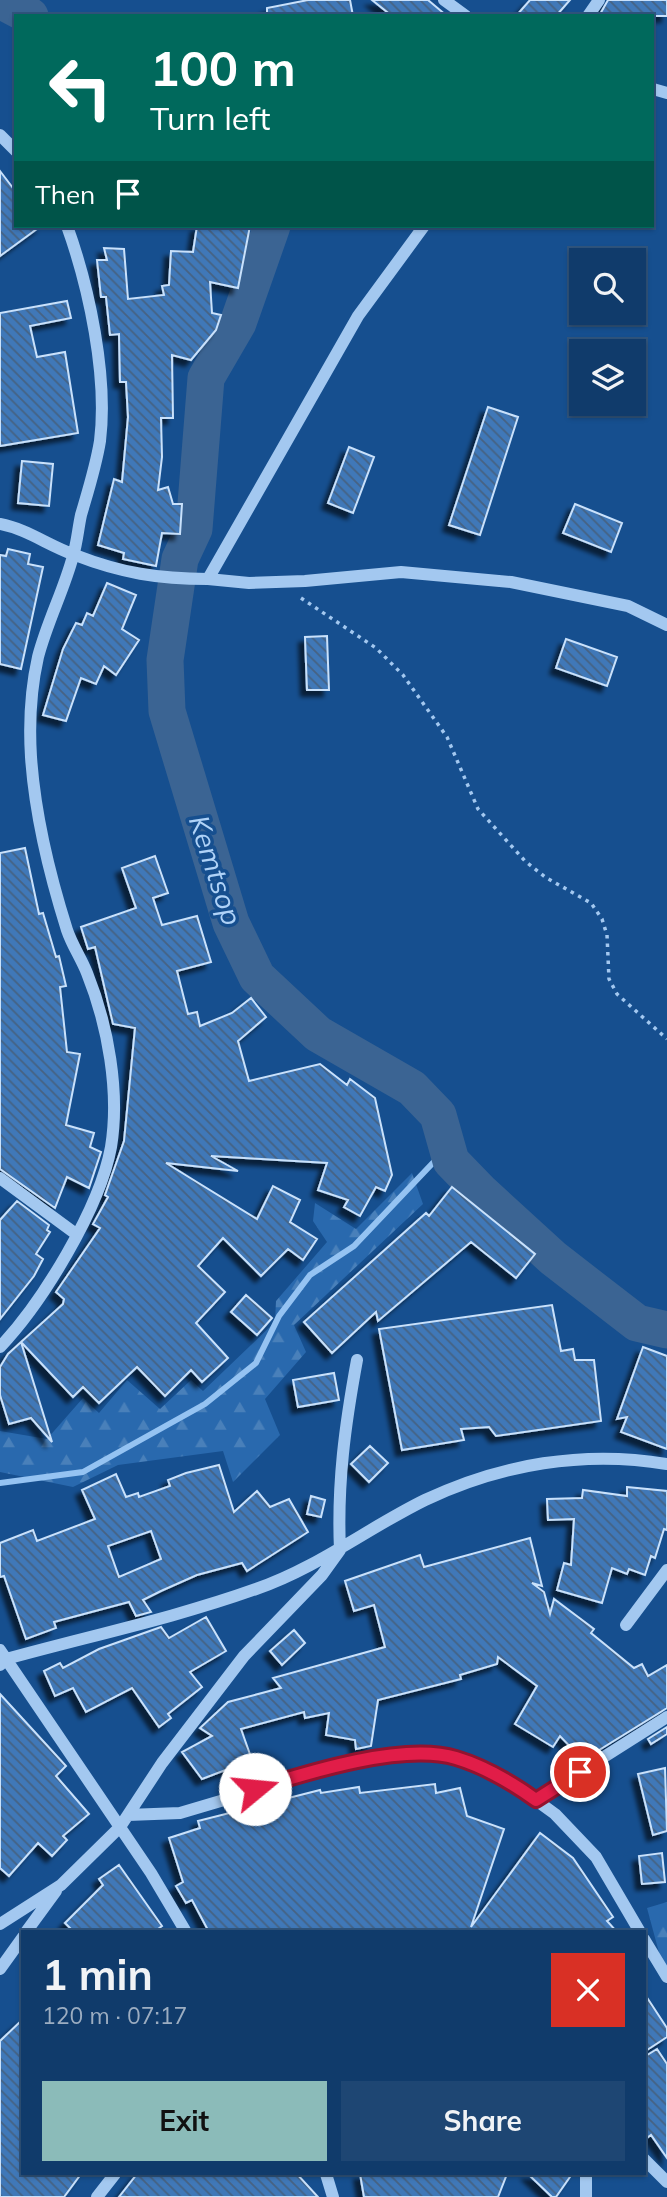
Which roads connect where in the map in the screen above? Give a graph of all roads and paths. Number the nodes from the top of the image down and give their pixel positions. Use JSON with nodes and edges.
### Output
{"nodes":[{"id":1,"x":444,"y":0,"type":"edge"},
{"id":2,"x":463,"y":14,"type":"edge"},
{"id":3,"x":0,"y":135,"type":"edge"},
{"id":4,"x":14,"y":149,"type":"edge"},
{"id":5,"x":68,"y":228,"type":"edge"},
{"id":6,"x":423,"y":228,"type":"edge"},
{"id":7,"x":0,"y":524,"type":"edge"},
{"id":8,"x":74,"y":555,"type":"junction"},
{"id":9,"x":202,"y":579,"type":"junction"},
{"id":10,"x":298,"y":596,"type":"dead end"},
{"id":11,"x":667,"y":625,"type":"edge"},
{"id":12,"x":667,"y":1039,"type":"edge"},
{"id":13,"x":0,"y":1178,"type":"edge"},
{"id":14,"x":76,"y":1234,"type":"junction"},
{"id":15,"x":0,"y":1347,"type":"edge"},
{"id":16,"x":357,"y":1360,"type":"dead end"},
{"id":17,"x":667,"y":1464,"type":"edge"},
{"id":18,"x":340,"y":1550,"type":"junction"},
{"id":19,"x":667,"y":1570,"type":"edge"},
{"id":20,"x":626,"y":1625,"type":"dead end"},
{"id":21,"x":2,"y":1658,"type":"edge"},
{"id":22,"x":667,"y":1717,"type":"edge"},
{"id":23,"x":536,"y":1800,"type":"junction"},
{"id":24,"x":128,"y":1815,"type":"junction"},
{"id":25,"x":120,"y":1827,"type":"junction"},
{"id":26,"x":61,"y":1885,"type":"junction"},
{"id":27,"x":0,"y":1924,"type":"edge"},
{"id":28,"x":27,"y":1930,"type":"edge"},
{"id":29,"x":185,"y":1930,"type":"edge"},
{"id":30,"x":639,"y":1930,"type":"edge"},
{"id":31,"x":21,"y":1940,"type":"edge"},
{"id":32,"x":646,"y":1942,"type":"edge"},
{"id":33,"x":0,"y":1969,"type":"edge"},
{"id":34,"x":667,"y":1977,"type":"edge"},
{"id":35,"x":646,"y":2161,"type":"edge"},
{"id":36,"x":114,"y":2175,"type":"edge"},
{"id":37,"x":326,"y":2175,"type":"edge"},
{"id":38,"x":586,"y":2175,"type":"edge"},
{"id":39,"x":667,"y":2182,"type":"edge"},
{"id":40,"x":97,"y":2197,"type":"edge"},
{"id":41,"x":332,"y":2197,"type":"edge"},
{"id":42,"x":586,"y":2197,"type":"edge"}],
"edges":[{"from":1,"to":2,"type":"street"},
{"from":3,"to":4,"type":"street"},
{"from":5,"to":8,"type":"street"},
{"from":6,"to":9,"type":"street"},
{"from":7,"to":8,"type":"street"},
{"from":8,"to":9,"type":"street"},
{"from":8,"to":14,"type":"street"},
{"from":9,"to":11,"type":"street"},
{"from":10,"to":12,"type":"path"},
{"from":13,"to":14,"type":"street"},
{"from":14,"to":15,"type":"street"},
{"from":16,"to":18,"type":"street"},
{"from":17,"to":18,"type":"street"},
{"from":18,"to":21,"type":"street"},
{"from":18,"to":24,"type":"street"},
{"from":19,"to":20,"type":"street"},
{"from":21,"to":25,"type":"street"},
{"from":22,"to":23,"type":"street"},
{"from":23,"to":24,"type":"street"},
{"from":23,"to":30,"type":"street"},
{"from":24,"to":25,"type":"street"},
{"from":25,"to":26,"type":"street"},
{"from":25,"to":29,"type":"street"},
{"from":26,"to":27,"type":"street"},
{"from":26,"to":28,"type":"street"},
{"from":31,"to":33,"type":"street"},
{"from":32,"to":34,"type":"street"},
{"from":35,"to":39,"type":"street"},
{"from":36,"to":40,"type":"street"},
{"from":37,"to":41,"type":"street"},
{"from":38,"to":42,"type":"street"}]}
